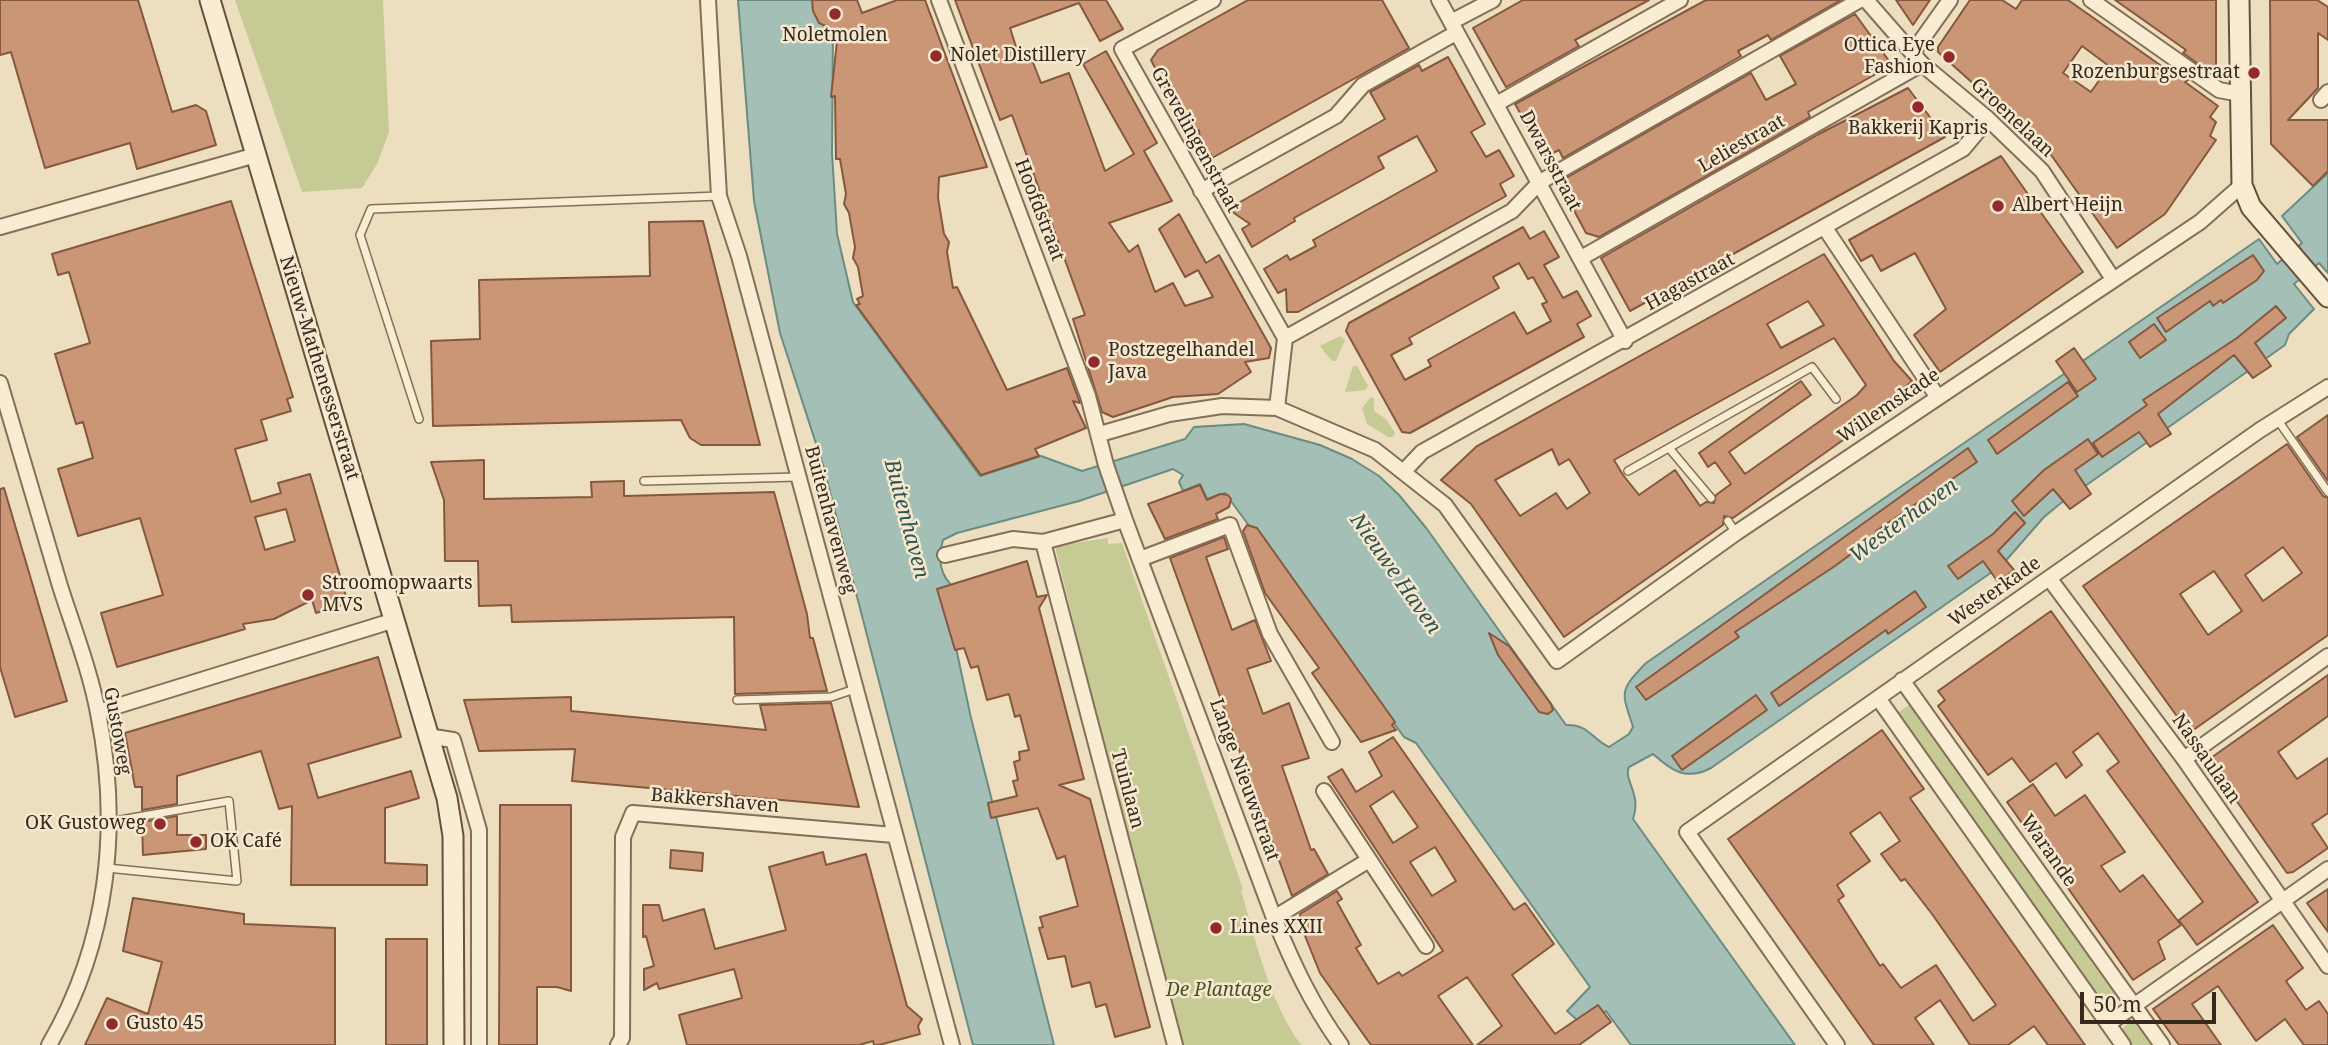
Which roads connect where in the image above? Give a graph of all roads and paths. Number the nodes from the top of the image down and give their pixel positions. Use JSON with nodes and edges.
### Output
{"nodes":[{"id":1,"x":210,"y":0,"type":"edge"},
{"id":2,"x":708,"y":0,"type":"edge"},
{"id":3,"x":939,"y":0,"type":"edge"},
{"id":4,"x":1213,"y":0,"type":"edge"},
{"id":5,"x":1439,"y":0,"type":"edge"},
{"id":6,"x":1493,"y":0,"type":"edge"},
{"id":7,"x":1680,"y":0,"type":"edge"},
{"id":8,"x":1860,"y":0,"type":"edge"},
{"id":9,"x":1866,"y":0,"type":"edge"},
{"id":10,"x":1950,"y":0,"type":"edge"},
{"id":11,"x":2091,"y":0,"type":"edge"},
{"id":12,"x":2239,"y":0,"type":"edge"},
{"id":13,"x":1454,"y":27,"type":"junction"},
{"id":14,"x":1913,"y":52,"type":"junction"},
{"id":15,"x":1922,"y":64,"type":"junction"},
{"id":16,"x":2240,"y":94,"type":"junction"},
{"id":17,"x":1498,"y":103,"type":"junction"},
{"id":18,"x":1988,"y":119,"type":"junction"},
{"id":19,"x":256,"y":155,"type":"junction"},
{"id":20,"x":1540,"y":182,"type":"junction"},
{"id":21,"x":2242,"y":186,"type":"junction"},
{"id":22,"x":1201,"y":191,"type":"junction"},
{"id":23,"x":719,"y":196,"type":"junction"},
{"id":24,"x":0,"y":227,"type":"edge"},
{"id":25,"x":1825,"y":228,"type":"junction"},
{"id":26,"x":1581,"y":258,"type":"junction"},
{"id":27,"x":2112,"y":279,"type":"junction"},
{"id":28,"x":2328,"y":297,"type":"edge"},
{"id":29,"x":1285,"y":338,"type":"junction"},
{"id":30,"x":1625,"y":341,"type":"junction"},
{"id":31,"x":0,"y":383,"type":"edge"},
{"id":32,"x":2328,"y":387,"type":"edge"},
{"id":33,"x":1937,"y":397,"type":"junction"},
{"id":34,"x":1836,"y":399,"type":"dead end"},
{"id":35,"x":1277,"y":408,"type":"junction"},
{"id":36,"x":419,"y":419,"type":"dead end"},
{"id":37,"x":2277,"y":419,"type":"junction"},
{"id":38,"x":1100,"y":434,"type":"junction"},
{"id":39,"x":1670,"y":447,"type":"junction"},
{"id":40,"x":1405,"y":470,"type":"junction"},
{"id":41,"x":1628,"y":471,"type":"dead end"},
{"id":42,"x":799,"y":477,"type":"junction"},
{"id":43,"x":644,"y":481,"type":"dead end"},
{"id":44,"x":2328,"y":492,"type":"edge"},
{"id":45,"x":1711,"y":498,"type":"dead end"},
{"id":46,"x":1125,"y":520,"type":"junction"},
{"id":47,"x":1043,"y":542,"type":"junction"},
{"id":48,"x":945,"y":555,"type":"dead end"},
{"id":49,"x":1140,"y":559,"type":"junction"},
{"id":50,"x":2049,"y":578,"type":"junction"},
{"id":51,"x":395,"y":620,"type":"junction"},
{"id":52,"x":2328,"y":656,"type":"edge"},
{"id":53,"x":1902,"y":680,"type":"junction"},
{"id":54,"x":855,"y":689,"type":"junction"},
{"id":55,"x":1878,"y":698,"type":"junction"},
{"id":56,"x":737,"y":700,"type":"dead end"},
{"id":57,"x":98,"y":712,"type":"junction"},
{"id":58,"x":427,"y":736,"type":"junction"},
{"id":59,"x":1332,"y":742,"type":"dead end"},
{"id":60,"x":2184,"y":759,"type":"junction"},
{"id":61,"x":1324,"y":791,"type":"dead end"},
{"id":62,"x":109,"y":822,"type":"junction"},
{"id":63,"x":894,"y":835,"type":"junction"},
{"id":64,"x":1368,"y":860,"type":"junction"},
{"id":65,"x":107,"y":868,"type":"junction"},
{"id":66,"x":2328,"y":869,"type":"edge"},
{"id":67,"x":2282,"y":902,"type":"junction"},
{"id":68,"x":1274,"y":918,"type":"junction"},
{"id":69,"x":1426,"y":946,"type":"dead end"},
{"id":70,"x":2328,"y":966,"type":"edge"},
{"id":71,"x":2133,"y":1005,"type":"junction"},
{"id":72,"x":2108,"y":1024,"type":"junction"},
{"id":73,"x":622,"y":1043,"type":"edge"},
{"id":74,"x":49,"y":1045,"type":"edge"},
{"id":75,"x":454,"y":1045,"type":"edge"},
{"id":76,"x":479,"y":1045,"type":"edge"},
{"id":77,"x":952,"y":1045,"type":"edge"},
{"id":78,"x":1175,"y":1045,"type":"edge"},
{"id":79,"x":1341,"y":1045,"type":"edge"},
{"id":80,"x":1837,"y":1045,"type":"edge"},
{"id":81,"x":2123,"y":1045,"type":"edge"},
{"id":82,"x":2162,"y":1045,"type":"edge"}],
"edges":[{"from":1,"to":19,"type":"street","name":"Nieuw-Mathenesserstraat"},
{"from":2,"to":23,"type":"street","name":"Buitenhavenweg"},
{"from":3,"to":38,"type":"street","name":"Hoofdstraat"},
{"from":4,"to":22,"type":"street","name":"Grevelingenstraat"},
{"from":5,"to":13,"type":"street","name":"Dwarsstraat"},
{"from":6,"to":13,"type":"street"},
{"from":7,"to":17,"type":"street"},
{"from":8,"to":20,"type":"street"},
{"from":9,"to":14,"type":"street","name":"Groenelaan"},
{"from":10,"to":14,"type":"street"},
{"from":11,"to":16,"type":"street"},
{"from":12,"to":16,"type":"street"},
{"from":13,"to":17,"type":"street","name":"Dwarsstraat"},
{"from":13,"to":22,"type":"street"},
{"from":14,"to":15,"type":"street","name":"Groenelaan"},
{"from":15,"to":18,"type":"street","name":"Groenelaan"},
{"from":15,"to":26,"type":"street","name":"Leliestraat"},
{"from":16,"to":21,"type":"street"},
{"from":17,"to":20,"type":"street","name":"Dwarsstraat"},
{"from":18,"to":25,"type":"street","name":"Hagastraat"},
{"from":18,"to":27,"type":"street","name":"Groenelaan"},
{"from":19,"to":24,"type":"street"},
{"from":19,"to":51,"type":"street","name":"Nieuw-Mathenesserstraat"},
{"from":20,"to":26,"type":"street","name":"Dwarsstraat"},
{"from":20,"to":29,"type":"street"},
{"from":21,"to":27,"type":"street","name":"Willemskade"},
{"from":21,"to":28,"type":"street"},
{"from":22,"to":29,"type":"street","name":"Grevelingenstraat"},
{"from":23,"to":36,"type":"lane"},
{"from":23,"to":42,"type":"street","name":"Buitenhavenweg"},
{"from":25,"to":30,"type":"street","name":"Hagastraat"},
{"from":25,"to":33,"type":"street"},
{"from":26,"to":30,"type":"street","name":"Dwarsstraat"},
{"from":27,"to":33,"type":"street","name":"Willemskade"},
{"from":29,"to":35,"type":"street"},
{"from":30,"to":40,"type":"street","name":"Hagastraat"},
{"from":31,"to":57,"type":"street","name":"Gustoweg"},
{"from":32,"to":37,"type":"street","name":"Westerkade"},
{"from":33,"to":40,"type":"street","name":"Willemskade"},
{"from":34,"to":39,"type":"lane"},
{"from":35,"to":38,"type":"street"},
{"from":35,"to":40,"type":"street"},
{"from":37,"to":44,"type":"lane"},
{"from":37,"to":50,"type":"street","name":"Westerkade"},
{"from":38,"to":46,"type":"street","name":"Hoofdstraat"},
{"from":39,"to":41,"type":"lane"},
{"from":39,"to":45,"type":"lane"},
{"from":42,"to":43,"type":"lane"},
{"from":42,"to":54,"type":"street","name":"Buitenhavenweg"},
{"from":46,"to":47,"type":"street"},
{"from":46,"to":49,"type":"street","name":"Lange Nieuwstraat"},
{"from":47,"to":48,"type":"street"},
{"from":47,"to":78,"type":"street","name":"Tuinlaan"},
{"from":49,"to":59,"type":"street"},
{"from":49,"to":68,"type":"street","name":"Lange Nieuwstraat"},
{"from":50,"to":53,"type":"street","name":"Westerkade"},
{"from":50,"to":60,"type":"street","name":"Nassaulaan"},
{"from":51,"to":57,"type":"street"},
{"from":51,"to":58,"type":"street","name":"Nieuw-Mathenesserstraat"},
{"from":52,"to":60,"type":"street"},
{"from":53,"to":55,"type":"street","name":"Westerkade"},
{"from":53,"to":71,"type":"street","name":"Warande"},
{"from":54,"to":56,"type":"lane"},
{"from":54,"to":63,"type":"street","name":"Buitenhavenweg"},
{"from":55,"to":72,"type":"street"},
{"from":55,"to":80,"type":"street","name":"Westerkade"},
{"from":57,"to":62,"type":"street","name":"Gustoweg"},
{"from":58,"to":75,"type":"street","name":"Nieuw-Mathenesserstraat"},
{"from":58,"to":76,"type":"street"},
{"from":60,"to":67,"type":"street","name":"Nassaulaan"},
{"from":61,"to":64,"type":"street"},
{"from":62,"to":65,"type":"street","name":"Gustoweg"},
{"from":62,"to":65,"type":"lane"},
{"from":63,"to":73,"type":"street","name":"Bakkershaven"},
{"from":63,"to":77,"type":"street","name":"Buitenhavenweg"},
{"from":64,"to":68,"type":"street"},
{"from":64,"to":69,"type":"street"},
{"from":65,"to":74,"type":"street","name":"Gustoweg"},
{"from":66,"to":67,"type":"street"},
{"from":67,"to":70,"type":"street","name":"Nassaulaan"},
{"from":67,"to":71,"type":"street"},
{"from":68,"to":79,"type":"street","name":"Lange Nieuwstraat"},
{"from":71,"to":72,"type":"street"},
{"from":71,"to":82,"type":"street","name":"Warande"},
{"from":72,"to":81,"type":"street"}]}
